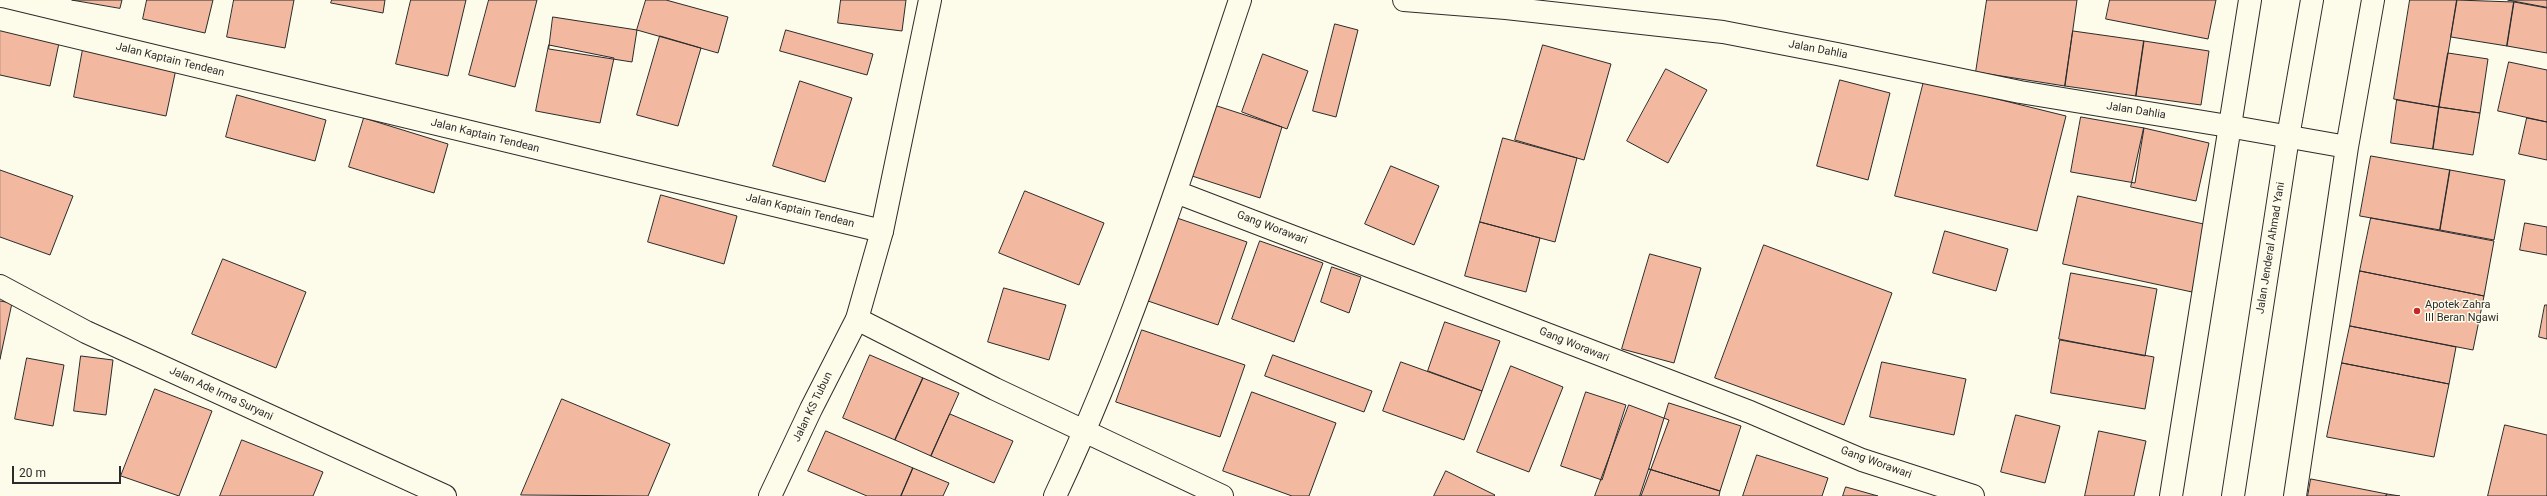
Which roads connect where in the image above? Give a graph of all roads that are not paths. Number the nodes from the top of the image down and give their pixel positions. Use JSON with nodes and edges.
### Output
{"nodes":[{"id":1,"x":930,"y":0,"type":"edge"},
{"id":2,"x":1240,"y":0,"type":"edge"},
{"id":3,"x":1404,"y":0,"type":"edge"},
{"id":4,"x":2250,"y":0,"type":"edge"},
{"id":5,"x":2312,"y":0,"type":"edge"},
{"id":6,"x":2373,"y":0,"type":"edge"},
{"id":7,"x":1569,"y":7,"type":"edge"},
{"id":8,"x":0,"y":19,"type":"edge"},
{"id":9,"x":2228,"y":126,"type":"junction"},
{"id":10,"x":2288,"y":137,"type":"junction"},
{"id":11,"x":2347,"y":147,"type":"junction"},
{"id":12,"x":1176,"y":192,"type":"junction"},
{"id":13,"x":882,"y":231,"type":"junction"},
{"id":14,"x":0,"y":286,"type":"edge"},
{"id":15,"x":857,"y":319,"type":"junction"},
{"id":16,"x":1085,"y":432,"type":"junction"},
{"id":17,"x":440,"y":495,"type":"edge"},
{"id":18,"x":770,"y":496,"type":"edge"},
{"id":19,"x":1055,"y":496,"type":"edge"},
{"id":20,"x":1222,"y":496,"type":"edge"},
{"id":21,"x":1973,"y":496,"type":"edge"},
{"id":22,"x":2171,"y":496,"type":"edge"},
{"id":23,"x":2233,"y":496,"type":"edge"},
{"id":24,"x":2294,"y":496,"type":"edge"}],
"edges":[{"from":1,"to":13,"type":"street"},
{"from":2,"to":12,"type":"street"},
{"from":3,"to":7,"type":"street","name":"Jalan Dahlia"},
{"from":4,"to":9,"type":"street"},
{"from":5,"to":10,"type":"street","name":"Jalan Jenderal Ahmad Yani"},
{"from":6,"to":11,"type":"street"},
{"from":7,"to":9,"type":"street","name":"Jalan Dahlia"},
{"from":8,"to":13,"type":"street","name":"Jalan Kaptain Tendean"},
{"from":9,"to":10,"type":"street","name":"Jalan Dahlia"},
{"from":9,"to":22,"type":"street"},
{"from":10,"to":11,"type":"street","name":"Jalan Dahlia"},
{"from":10,"to":23,"type":"street","name":"Jalan Jenderal Ahmad Yani"},
{"from":11,"to":24,"type":"street"},
{"from":12,"to":16,"type":"street"},
{"from":12,"to":21,"type":"street","name":"Gang Worawari"},
{"from":13,"to":15,"type":"street"},
{"from":14,"to":17,"type":"street","name":"Jalan Ade Irma Suryani"},
{"from":15,"to":16,"type":"street"},
{"from":15,"to":18,"type":"street","name":"Jalan KS Tubun"},
{"from":16,"to":19,"type":"street"},
{"from":16,"to":20,"type":"street"}]}
